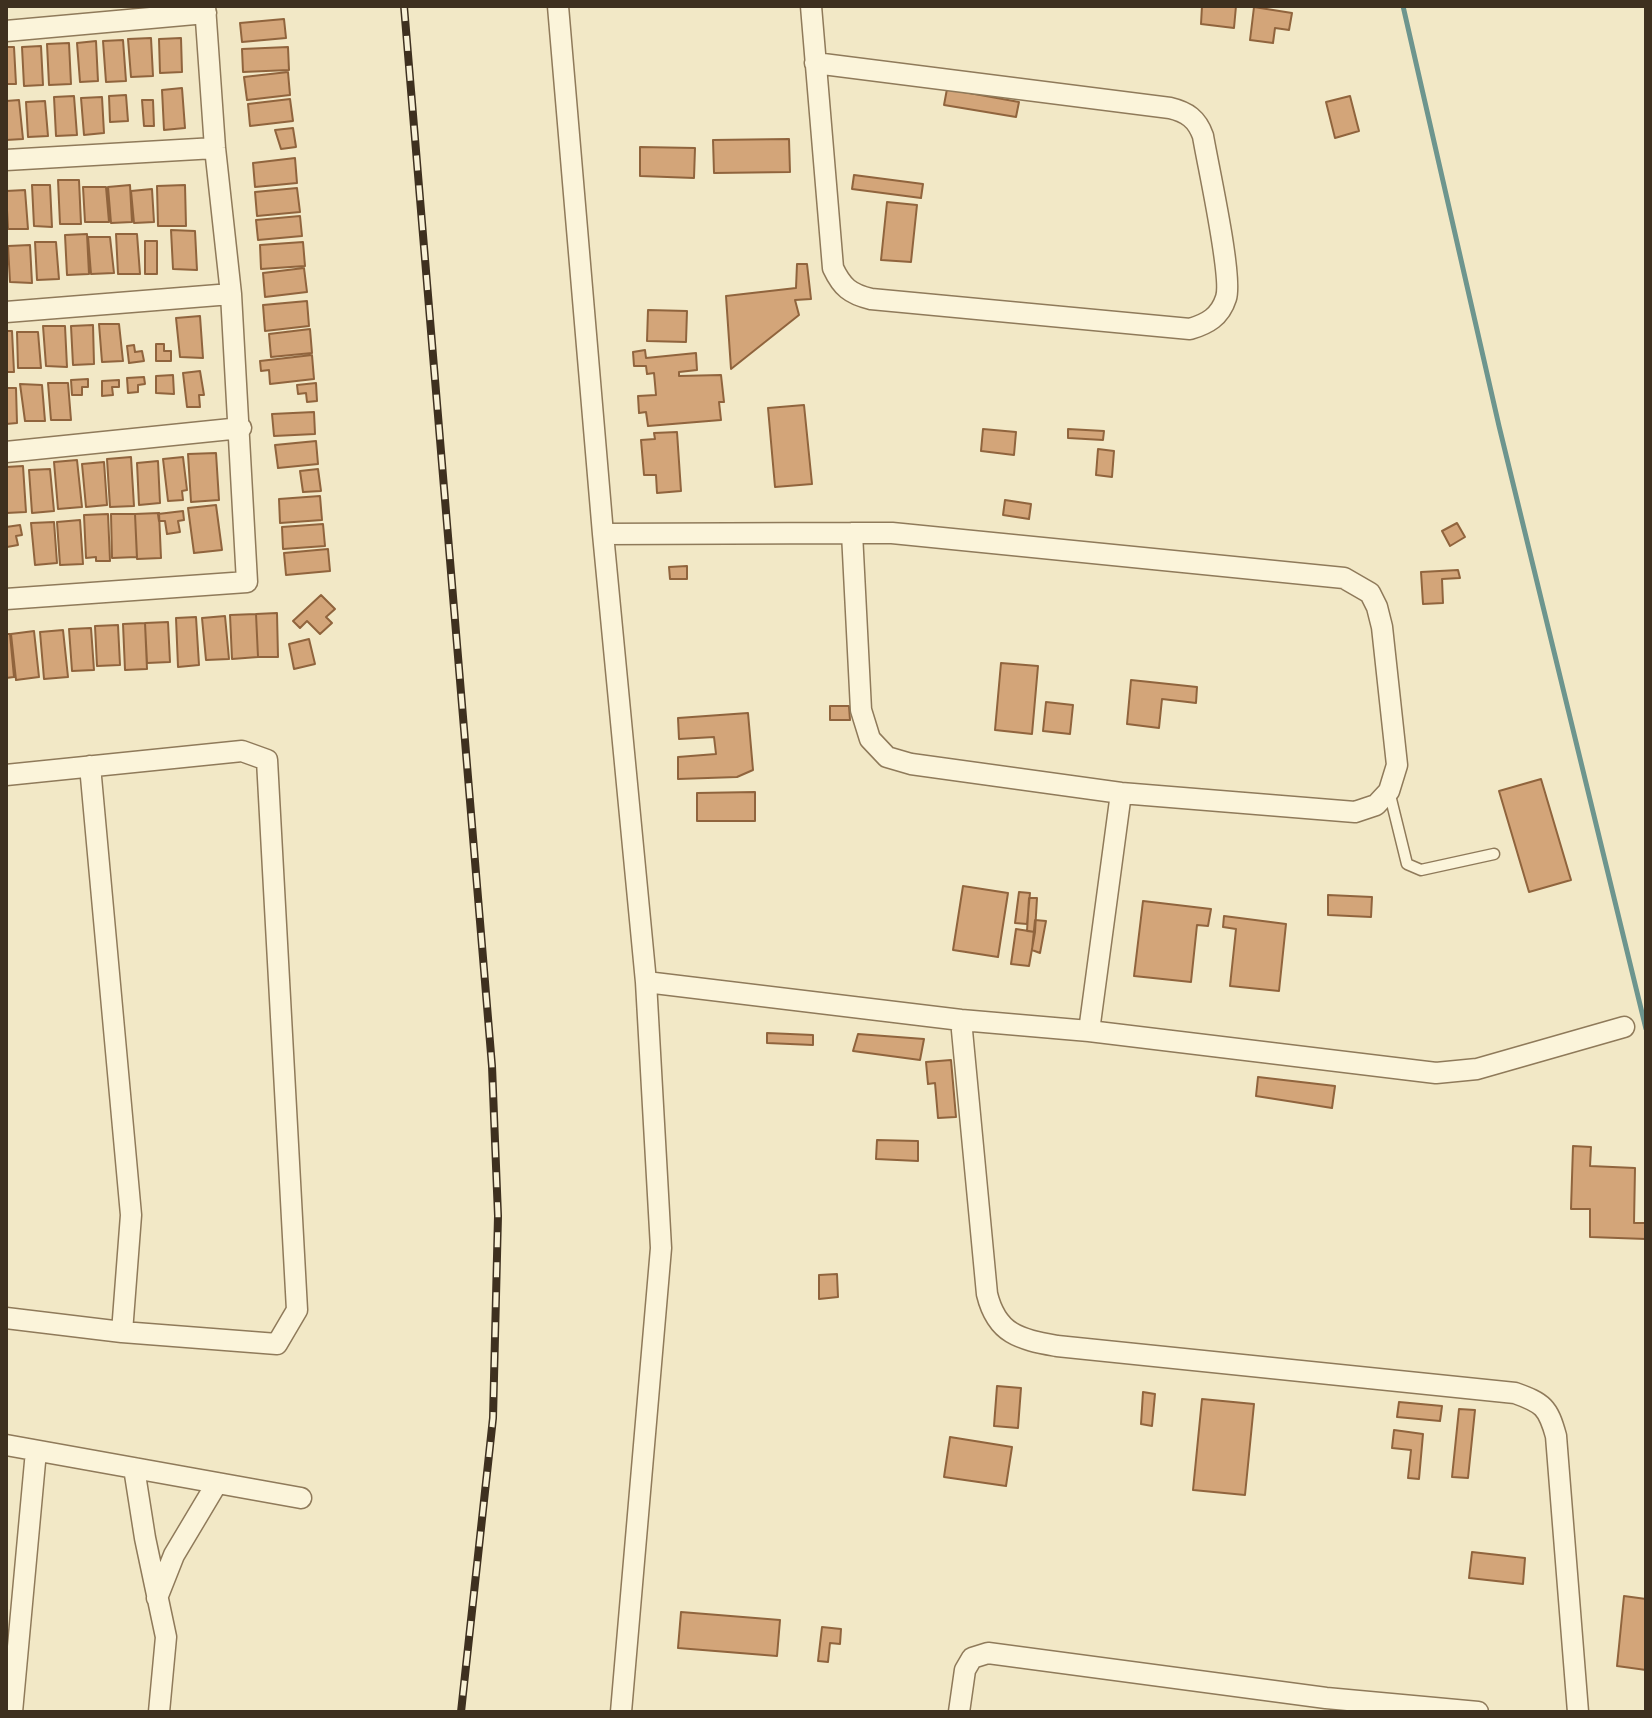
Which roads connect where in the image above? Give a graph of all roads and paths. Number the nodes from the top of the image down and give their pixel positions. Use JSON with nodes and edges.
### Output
{"nodes":[{"id":1,"x":558,"y":6,"type":"edge"},
{"id":2,"x":811,"y":6,"type":"edge"},
{"id":3,"x":205,"y":9,"type":"edge"},
{"id":4,"x":6,"y":31,"type":"edge"},
{"id":5,"x":815,"y":63,"type":"junction"},
{"id":6,"x":215,"y":148,"type":"junction"},
{"id":7,"x":6,"y":160,"type":"edge"},
{"id":8,"x":231,"y":294,"type":"junction"},
{"id":9,"x":6,"y":312,"type":"edge"},
{"id":10,"x":241,"y":428,"type":"junction"},
{"id":11,"x":6,"y":452,"type":"edge"},
{"id":12,"x":852,"y":533,"type":"junction"},
{"id":13,"x":603,"y":534,"type":"junction"},
{"id":14,"x":6,"y":599,"type":"edge"},
{"id":15,"x":90,"y":766,"type":"junction"},
{"id":16,"x":6,"y":775,"type":"edge"},
{"id":17,"x":1389,"y":791,"type":"junction"},
{"id":18,"x":1121,"y":793,"type":"junction"},
{"id":19,"x":1494,"y":854,"type":"dead end"},
{"id":20,"x":646,"y":982,"type":"junction"},
{"id":21,"x":961,"y":1020,"type":"junction"},
{"id":22,"x":1624,"y":1027,"type":"dead end"},
{"id":23,"x":1089,"y":1031,"type":"junction"},
{"id":24,"x":6,"y":1318,"type":"edge"},
{"id":25,"x":122,"y":1332,"type":"junction"},
{"id":26,"x":6,"y":1445,"type":"edge"},
{"id":27,"x":36,"y":1451,"type":"junction"},
{"id":28,"x":134,"y":1468,"type":"junction"},
{"id":29,"x":217,"y":1483,"type":"junction"},
{"id":30,"x":301,"y":1498,"type":"dead end"},
{"id":31,"x":157,"y":1598,"type":"junction"},
{"id":32,"x":1326,"y":1705,"type":"edge"},
{"id":33,"x":12,"y":1712,"type":"edge"},
{"id":34,"x":159,"y":1712,"type":"edge"},
{"id":35,"x":621,"y":1712,"type":"edge"},
{"id":36,"x":959,"y":1712,"type":"edge"},
{"id":37,"x":1478,"y":1712,"type":"edge"},
{"id":38,"x":1578,"y":1712,"type":"edge"}],
"edges":[{"from":1,"to":13,"type":"street"},
{"from":2,"to":5,"type":"street"},
{"from":3,"to":4,"type":"street"},
{"from":3,"to":6,"type":"street"},
{"from":5,"to":5,"type":"street"},
{"from":6,"to":7,"type":"street"},
{"from":6,"to":8,"type":"street"},
{"from":8,"to":9,"type":"street"},
{"from":8,"to":10,"type":"street"},
{"from":10,"to":11,"type":"street"},
{"from":10,"to":14,"type":"street"},
{"from":12,"to":13,"type":"street"},
{"from":12,"to":17,"type":"street"},
{"from":12,"to":18,"type":"street"},
{"from":13,"to":20,"type":"street"},
{"from":15,"to":16,"type":"street"},
{"from":15,"to":25,"type":"street"},
{"from":15,"to":25,"type":"street"},
{"from":17,"to":18,"type":"street"},
{"from":17,"to":19,"type":"lane"},
{"from":18,"to":23,"type":"street"},
{"from":20,"to":21,"type":"street"},
{"from":20,"to":35,"type":"street"},
{"from":21,"to":23,"type":"street"},
{"from":21,"to":38,"type":"street"},
{"from":22,"to":23,"type":"street"},
{"from":24,"to":25,"type":"street"},
{"from":26,"to":27,"type":"street"},
{"from":27,"to":28,"type":"street"},
{"from":27,"to":33,"type":"street"},
{"from":28,"to":29,"type":"street"},
{"from":28,"to":31,"type":"street"},
{"from":29,"to":30,"type":"street"},
{"from":29,"to":31,"type":"street"},
{"from":31,"to":34,"type":"street"},
{"from":32,"to":36,"type":"street"},
{"from":32,"to":37,"type":"street"}]}
